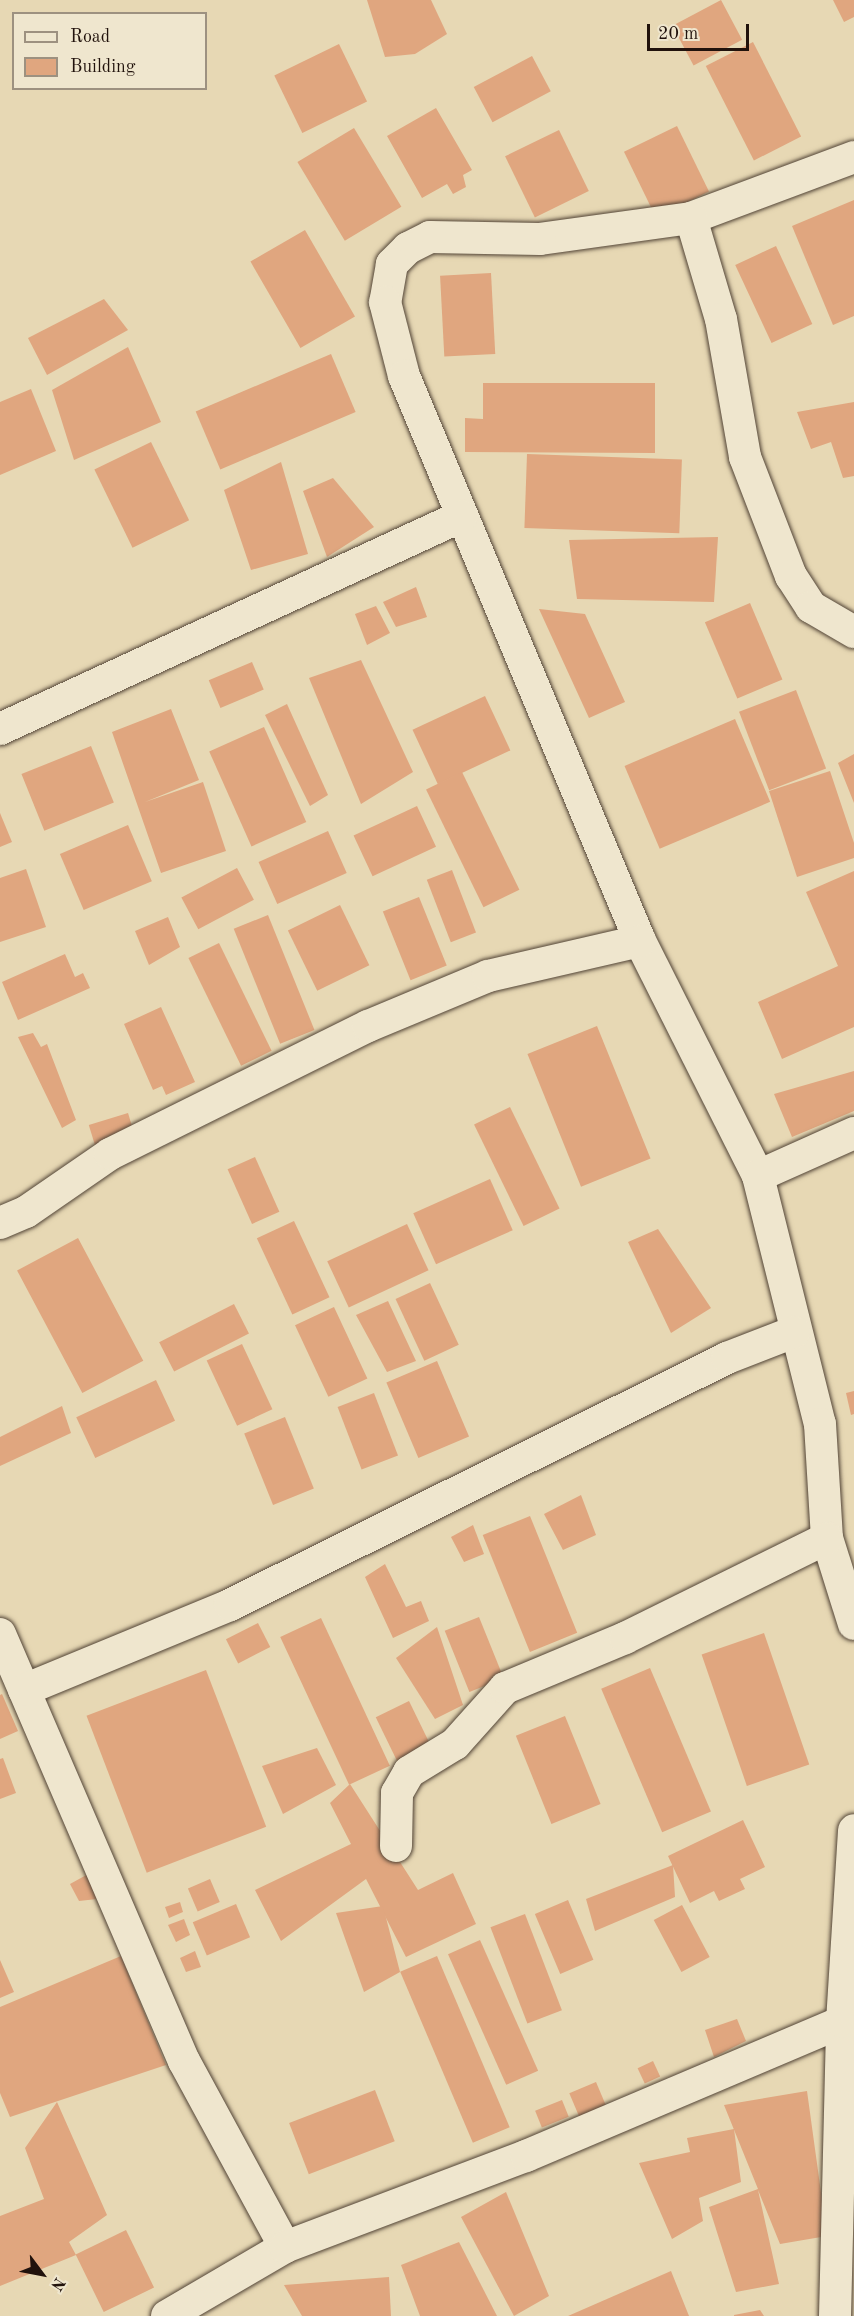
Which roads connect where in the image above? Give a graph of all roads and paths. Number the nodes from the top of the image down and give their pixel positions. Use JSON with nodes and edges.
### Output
{"nodes":[{"id":1,"x":854,"y":157,"type":"edge"},
{"id":2,"x":691,"y":218,"type":"junction"},
{"id":3,"x":462,"y":516,"type":"junction"},
{"id":4,"x":854,"y":632,"type":"edge"},
{"id":5,"x":0,"y":729,"type":"edge"},
{"id":6,"x":639,"y":941,"type":"junction"},
{"id":7,"x":854,"y":1133,"type":"edge"},
{"id":8,"x":758,"y":1176,"type":"junction"},
{"id":9,"x":0,"y":1222,"type":"edge"},
{"id":10,"x":794,"y":1332,"type":"junction"},
{"id":11,"x":827,"y":1538,"type":"junction"},
{"id":12,"x":854,"y":1624,"type":"edge"},
{"id":13,"x":0,"y":1634,"type":"edge"},
{"id":14,"x":24,"y":1690,"type":"junction"},
{"id":15,"x":854,"y":1830,"type":"edge"},
{"id":16,"x":396,"y":1846,"type":"dead end"},
{"id":17,"x":842,"y":2022,"type":"junction"},
{"id":18,"x":285,"y":2247,"type":"junction"},
{"id":19,"x":167,"y":2316,"type":"edge"},
{"id":20,"x":835,"y":2316,"type":"edge"}],
"edges":[{"from":1,"to":2,"type":"street"},
{"from":2,"to":3,"type":"street"},
{"from":2,"to":4,"type":"street"},
{"from":3,"to":5,"type":"street"},
{"from":3,"to":6,"type":"street"},
{"from":6,"to":8,"type":"street"},
{"from":6,"to":9,"type":"street"},
{"from":7,"to":8,"type":"street"},
{"from":8,"to":10,"type":"street"},
{"from":10,"to":11,"type":"street"},
{"from":10,"to":14,"type":"street"},
{"from":11,"to":12,"type":"street"},
{"from":11,"to":16,"type":"street"},
{"from":13,"to":14,"type":"street"},
{"from":14,"to":18,"type":"street"},
{"from":15,"to":17,"type":"street"},
{"from":17,"to":18,"type":"street"},
{"from":17,"to":20,"type":"street"},
{"from":18,"to":19,"type":"street"}]}
